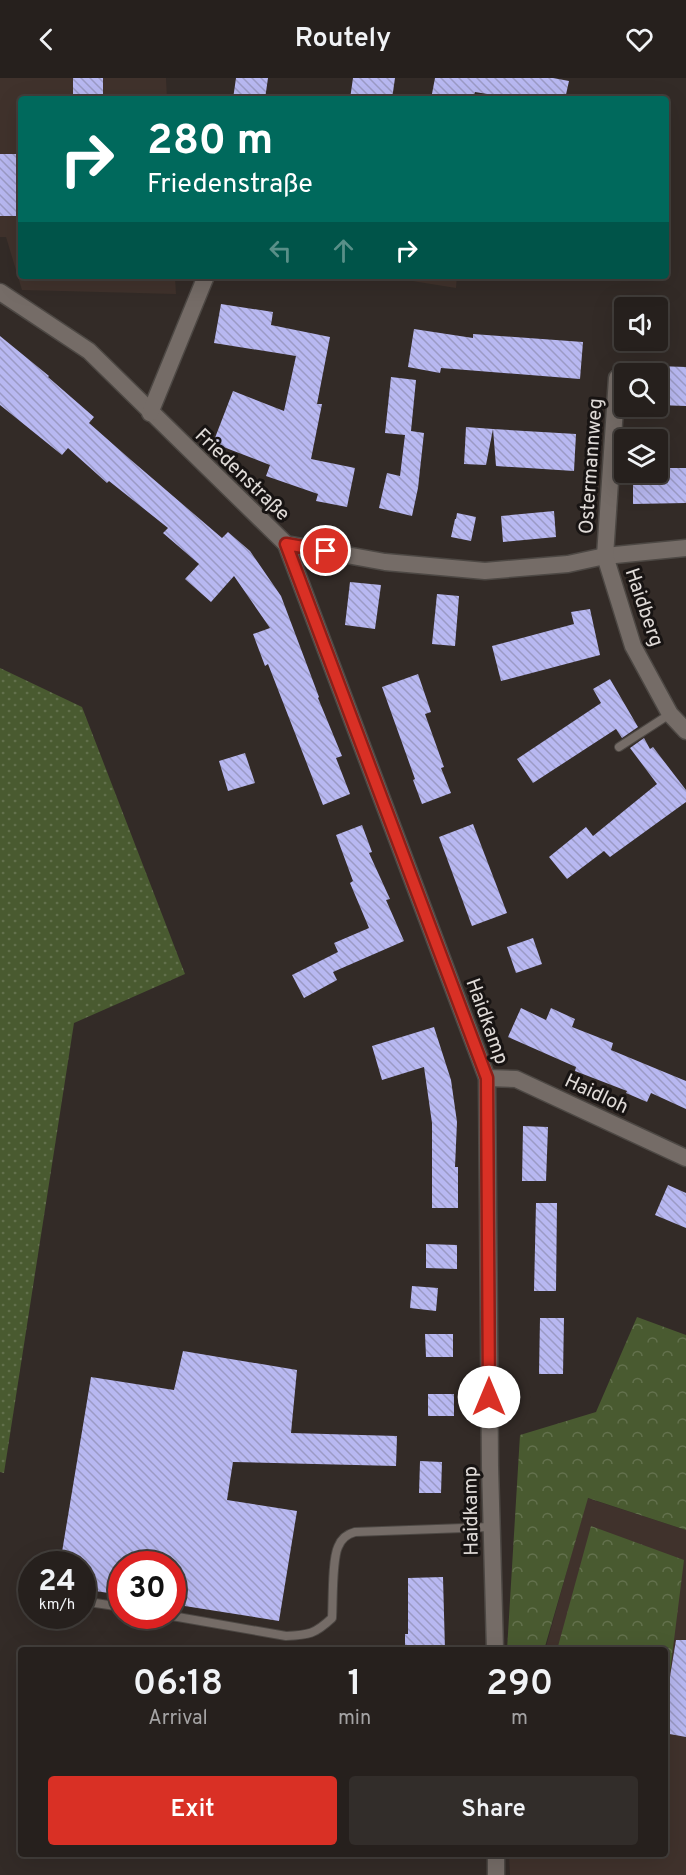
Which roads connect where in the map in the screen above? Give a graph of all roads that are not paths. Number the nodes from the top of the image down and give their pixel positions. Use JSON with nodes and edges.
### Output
{"nodes":[{"id":1,"x":205,"y":279,"type":"edge"},
{"id":2,"x":0,"y":292,"type":"edge"},
{"id":3,"x":150,"y":412,"type":"junction"},
{"id":4,"x":614,"y":417,"type":"edge"},
{"id":5,"x":286,"y":544,"type":"junction"},
{"id":6,"x":686,"y":548,"type":"edge"},
{"id":7,"x":605,"y":556,"type":"junction"},
{"id":8,"x":670,"y":714,"type":"junction"},
{"id":9,"x":686,"y":731,"type":"edge"},
{"id":10,"x":619,"y":747,"type":"dead end"},
{"id":11,"x":487,"y":1078,"type":"junction"},
{"id":12,"x":686,"y":1158,"type":"edge"},
{"id":13,"x":491,"y":1527,"type":"junction"},
{"id":14,"x":186,"y":1618,"type":"edge"},
{"id":15,"x":495,"y":1647,"type":"edge"},
{"id":16,"x":496,"y":1857,"type":"edge"},
{"id":17,"x":496,"y":1875,"type":"edge"}],
"edges":[{"from":1,"to":3,"type":"street"},
{"from":2,"to":3,"type":"street","name":"Friedenstraße"},
{"from":3,"to":5,"type":"street","name":"Friedenstraße"},
{"from":4,"to":7,"type":"street","name":"Ostermannweg"},
{"from":5,"to":7,"type":"street","name":"Friedenstraße"},
{"from":5,"to":11,"type":"street","name":"Haidkamp"},
{"from":6,"to":7,"type":"street","name":"Friedenstraße"},
{"from":7,"to":8,"type":"street","name":"Haidberg"},
{"from":8,"to":9,"type":"street","name":"Haidberg"},
{"from":8,"to":10,"type":"lane"},
{"from":11,"to":12,"type":"street","name":"Haidloh"},
{"from":11,"to":13,"type":"street","name":"Haidkamp"},
{"from":13,"to":14,"type":"lane"},
{"from":13,"to":15,"type":"street","name":"Haidkamp"},
{"from":16,"to":17,"type":"street"}]}
